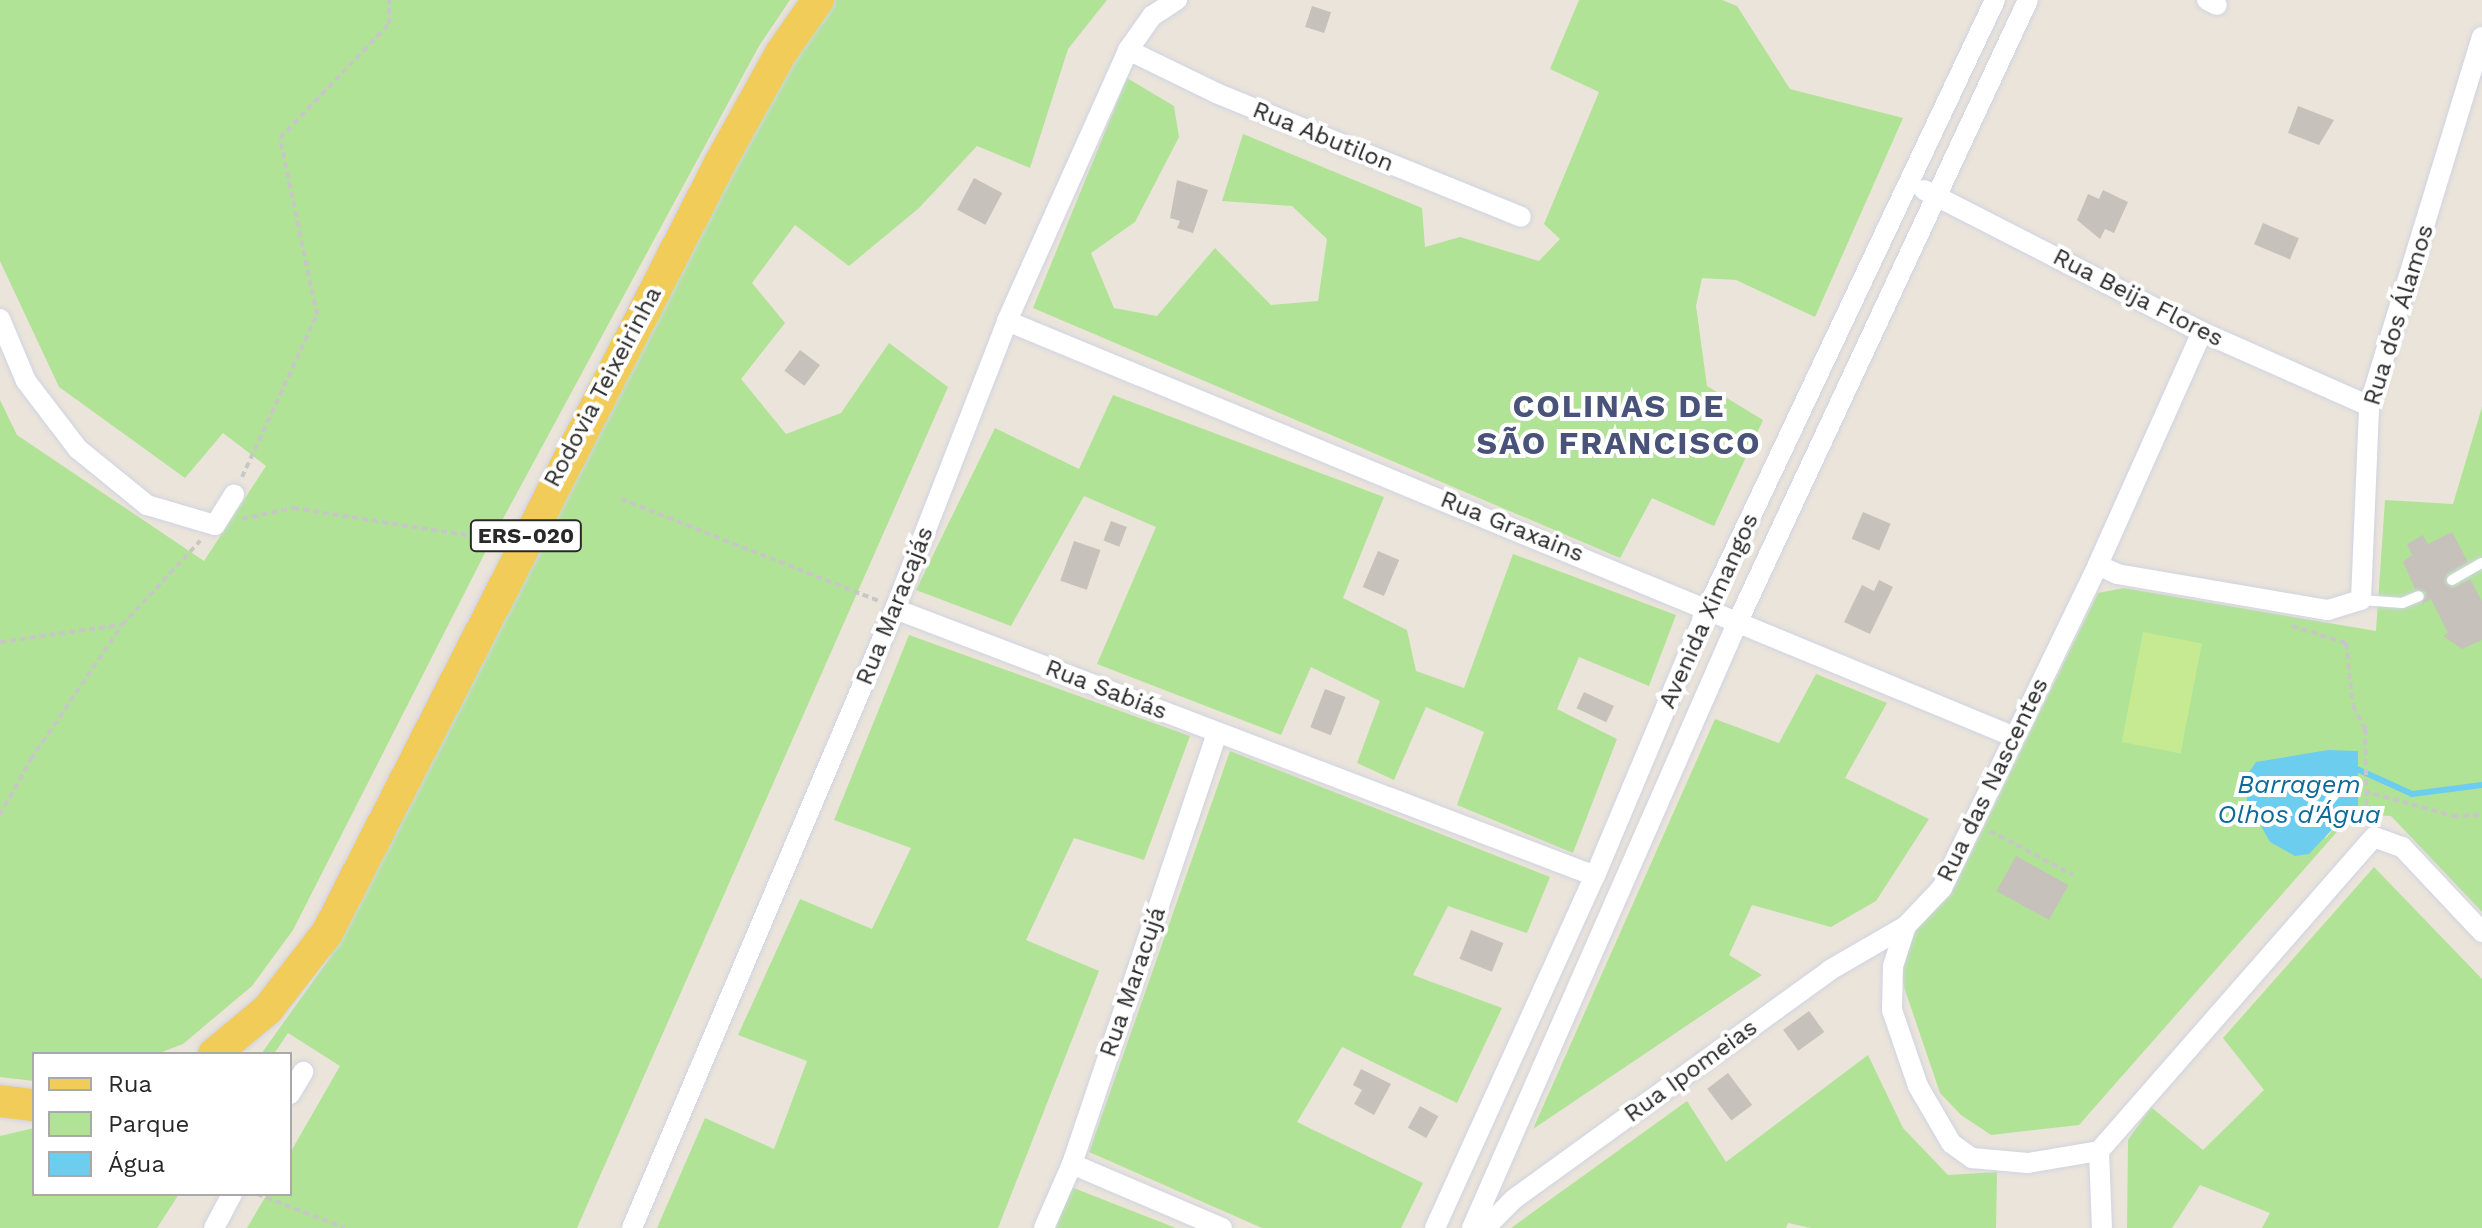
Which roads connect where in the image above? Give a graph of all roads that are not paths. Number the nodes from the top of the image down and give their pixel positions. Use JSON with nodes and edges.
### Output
{"nodes":[{"id":1,"x":818,"y":0,"type":"edge"},
{"id":2,"x":1177,"y":0,"type":"edge"},
{"id":3,"x":1995,"y":0,"type":"edge"},
{"id":4,"x":2028,"y":0,"type":"edge"},
{"id":5,"x":2482,"y":37,"type":"edge"},
{"id":6,"x":1128,"y":50,"type":"junction"},
{"id":7,"x":1910,"y":182,"type":"junction"},
{"id":8,"x":1936,"y":196,"type":"junction"},
{"id":9,"x":1521,"y":217,"type":"dead end"},
{"id":10,"x":0,"y":319,"type":"edge"},
{"id":11,"x":1007,"y":321,"type":"junction"},
{"id":12,"x":2202,"y":332,"type":"junction"},
{"id":13,"x":2369,"y":406,"type":"junction"},
{"id":14,"x":234,"y":494,"type":"road end"},
{"id":15,"x":2482,"y":563,"type":"edge"},
{"id":16,"x":2098,"y":565,"type":"junction"},
{"id":17,"x":2452,"y":580,"type":"dead end"},
{"id":18,"x":2419,"y":596,"type":"dead end"},
{"id":19,"x":2361,"y":600,"type":"junction"},
{"id":20,"x":1708,"y":607,"type":"junction"},
{"id":21,"x":895,"y":609,"type":"junction"},
{"id":22,"x":1739,"y":619,"type":"junction"},
{"id":23,"x":1217,"y":733,"type":"junction"},
{"id":24,"x":2015,"y":737,"type":"junction"},
{"id":25,"x":1595,"y":876,"type":"junction"},
{"id":26,"x":1906,"y":926,"type":"junction"},
{"id":27,"x":2482,"y":932,"type":"edge"},
{"id":28,"x":216,"y":1052,"type":"edge"},
{"id":29,"x":303,"y":1072,"type":"dead end"},
{"id":30,"x":292,"y":1091,"type":"edge"},
{"id":31,"x":0,"y":1101,"type":"edge"},
{"id":32,"x":32,"y":1105,"type":"edge"},
{"id":33,"x":2099,"y":1151,"type":"junction"},
{"id":34,"x":1072,"y":1164,"type":"junction"},
{"id":35,"x":231,"y":1196,"type":"edge"},
{"id":36,"x":1440,"y":1226,"type":"edge"},
{"id":37,"x":214,"y":1228,"type":"edge"},
{"id":38,"x":632,"y":1228,"type":"edge"},
{"id":39,"x":1044,"y":1228,"type":"edge"},
{"id":40,"x":1222,"y":1228,"type":"edge"},
{"id":41,"x":1472,"y":1228,"type":"edge"},
{"id":42,"x":1485,"y":1228,"type":"edge"},
{"id":43,"x":2102,"y":1228,"type":"edge"}],
"edges":[{"from":1,"to":28,"type":"main road","name":"Rodovia Teixeirinha","number":"ERS-020"},
{"from":2,"to":6,"type":"street","name":"Rua Maracajás"},
{"from":3,"to":7,"type":"street","name":"Avenida Ximangos"},
{"from":4,"to":8,"type":"street","name":"Avenida Ximangos"},
{"from":5,"to":13,"type":"street","name":"Rua dos Álamos"},
{"from":6,"to":9,"type":"street","name":"Rua Abutilon"},
{"from":6,"to":11,"type":"street","name":"Rua Maracajás"},
{"from":7,"to":8,"type":"street","name":"Rua Beija Flores"},
{"from":7,"to":20,"type":"street","name":"Avenida Ximangos"},
{"from":8,"to":12,"type":"street","name":"Rua Beija Flores"},
{"from":8,"to":22,"type":"street","name":"Avenida Ximangos"},
{"from":10,"to":14,"type":"street"},
{"from":11,"to":20,"type":"street","name":"Rua Graxains"},
{"from":11,"to":21,"type":"street","name":"Rua Maracajás"},
{"from":12,"to":13,"type":"street","name":"Rua Beija Flores"},
{"from":12,"to":16,"type":"street","name":"Rua das Nascentes"},
{"from":13,"to":19,"type":"street","name":"Rua dos Álamos"},
{"from":15,"to":17,"type":"lane"},
{"from":16,"to":19,"type":"street"},
{"from":16,"to":24,"type":"street","name":"Rua das Nascentes"},
{"from":18,"to":19,"type":"lane"},
{"from":20,"to":22,"type":"street","name":"Rua Graxains"},
{"from":20,"to":25,"type":"street","name":"Avenida Ximangos"},
{"from":21,"to":23,"type":"street","name":"Rua Sabiás"},
{"from":21,"to":38,"type":"street","name":"Rua Maracajás"},
{"from":22,"to":24,"type":"street","name":"Rua Graxains"},
{"from":22,"to":41,"type":"street","name":"Avenida Ximangos"},
{"from":23,"to":25,"type":"street","name":"Rua Sabiás"},
{"from":23,"to":34,"type":"street","name":"Rua Maracujá"},
{"from":24,"to":26,"type":"street","name":"Rua das Nascentes"},
{"from":25,"to":36,"type":"street","name":"Avenida Ximangos"},
{"from":26,"to":33,"type":"street","name":"Rua das Nascentes"},
{"from":26,"to":42,"type":"street","name":"Rua Ipomeias"},
{"from":27,"to":33,"type":"street"},
{"from":29,"to":30,"type":"street"},
{"from":31,"to":32,"type":"main road"},
{"from":33,"to":43,"type":"street"},
{"from":34,"to":39,"type":"street","name":"Rua Maracujá"},
{"from":34,"to":40,"type":"street"},
{"from":35,"to":37,"type":"street"}]}
